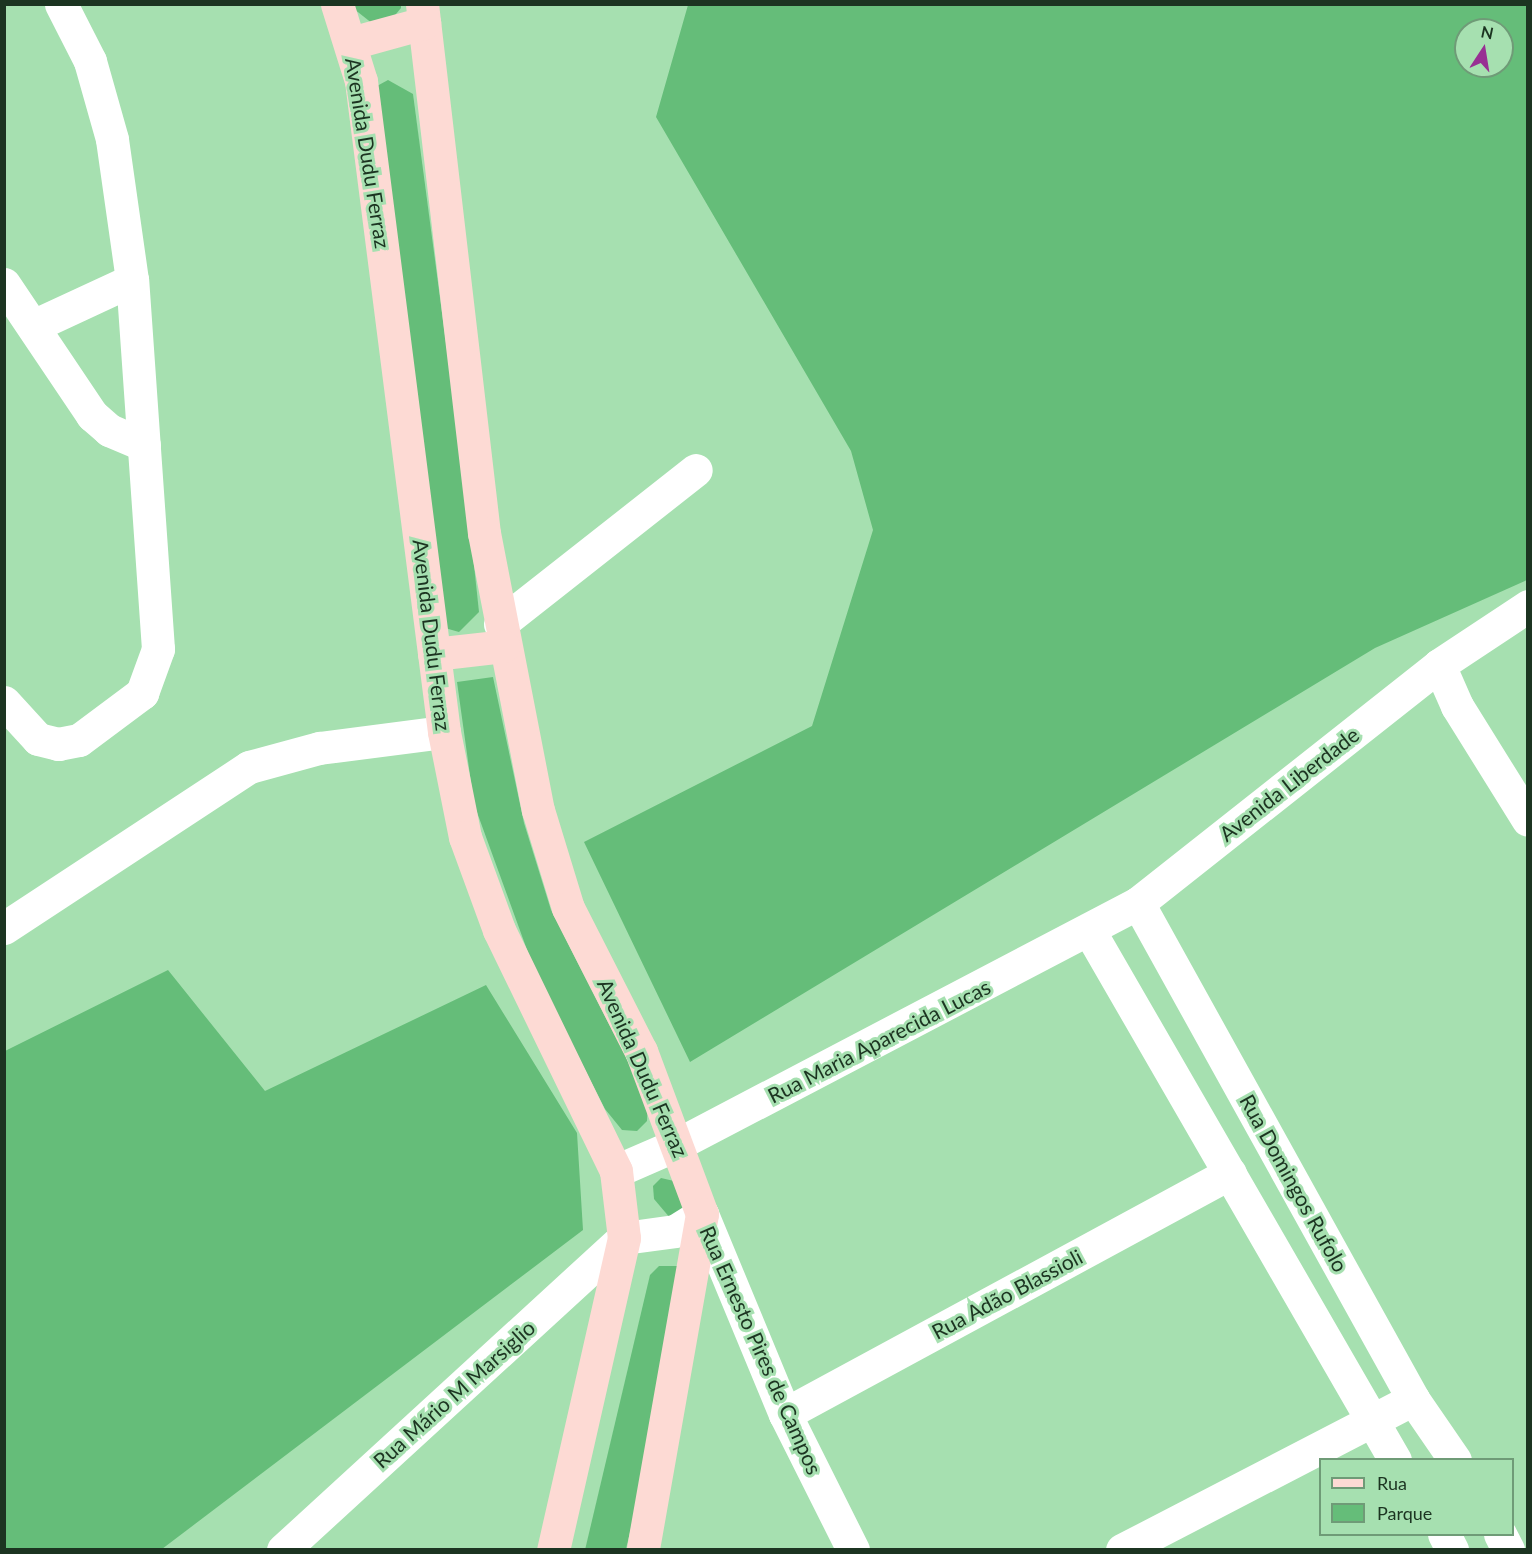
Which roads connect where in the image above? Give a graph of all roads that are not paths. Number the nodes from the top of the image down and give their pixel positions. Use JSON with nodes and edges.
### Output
{"nodes":[{"id":1,"x":61,"y":4,"type":"edge"},
{"id":2,"x":337,"y":4,"type":"edge"},
{"id":3,"x":424,"y":11,"type":"edge"},
{"id":4,"x":351,"y":44,"type":"junction"},
{"id":5,"x":132,"y":280,"type":"junction"},
{"id":6,"x":4,"y":284,"type":"edge"},
{"id":7,"x":33,"y":326,"type":"junction"},
{"id":8,"x":144,"y":445,"type":"junction"},
{"id":9,"x":696,"y":470,"type":"dead end"},
{"id":10,"x":1527,"y":606,"type":"edge"},
{"id":11,"x":502,"y":635,"type":"junction"},
{"id":12,"x":434,"y":654,"type":"junction"},
{"id":13,"x":1450,"y":658,"type":"junction"},
{"id":14,"x":4,"y":702,"type":"edge"},
{"id":15,"x":444,"y":732,"type":"junction"},
{"id":16,"x":1527,"y":820,"type":"edge"},
{"id":17,"x":1138,"y":903,"type":"junction"},
{"id":18,"x":4,"y":928,"type":"edge"},
{"id":19,"x":1090,"y":932,"type":"junction"},
{"id":20,"x":678,"y":1144,"type":"junction"},
{"id":21,"x":616,"y":1171,"type":"junction"},
{"id":22,"x":1230,"y":1173,"type":"junction"},
{"id":23,"x":702,"y":1214,"type":"junction"},
{"id":24,"x":624,"y":1238,"type":"junction"},
{"id":25,"x":1413,"y":1399,"type":"junction"},
{"id":26,"x":785,"y":1414,"type":"junction"},
{"id":27,"x":1372,"y":1424,"type":"junction"},
{"id":28,"x":1394,"y":1458,"type":"edge"},
{"id":29,"x":1454,"y":1458,"type":"edge"},
{"id":30,"x":1445,"y":1536,"type":"edge"},
{"id":31,"x":1501,"y":1536,"type":"edge"},
{"id":32,"x":284,"y":1550,"type":"edge"},
{"id":33,"x":553,"y":1550,"type":"edge"},
{"id":34,"x":643,"y":1550,"type":"edge"},
{"id":35,"x":853,"y":1550,"type":"edge"},
{"id":36,"x":1122,"y":1550,"type":"edge"},
{"id":37,"x":1452,"y":1550,"type":"edge"},
{"id":38,"x":1508,"y":1550,"type":"edge"}],
"edges":[{"from":1,"to":5,"type":"street"},
{"from":2,"to":4,"type":"main road","name":"Avenida Dudu Ferraz"},
{"from":3,"to":4,"type":"main road"},
{"from":3,"to":11,"type":"main road","name":"Avenida Dudu Ferraz"},
{"from":4,"to":12,"type":"main road","name":"Avenida Dudu Ferraz"},
{"from":5,"to":7,"type":"street"},
{"from":5,"to":8,"type":"street"},
{"from":6,"to":7,"type":"street"},
{"from":7,"to":8,"type":"street"},
{"from":8,"to":14,"type":"street"},
{"from":9,"to":11,"type":"street"},
{"from":10,"to":13,"type":"street","name":"Avenida Liberdade"},
{"from":11,"to":12,"type":"main road"},
{"from":11,"to":20,"type":"main road","name":"Avenida Dudu Ferraz"},
{"from":12,"to":15,"type":"main road","name":"Avenida Dudu Ferraz"},
{"from":13,"to":16,"type":"street"},
{"from":13,"to":17,"type":"street","name":"Avenida Liberdade"},
{"from":15,"to":18,"type":"street"},
{"from":15,"to":21,"type":"main road","name":"Avenida Dudu Ferraz"},
{"from":17,"to":19,"type":"street","name":"Rua Maria Aparecida Lucas"},
{"from":17,"to":25,"type":"street","name":"Rua Domingos Rufolo"},
{"from":19,"to":20,"type":"street","name":"Rua Maria Aparecida Lucas"},
{"from":19,"to":22,"type":"street"},
{"from":20,"to":21,"type":"street","name":"Rua Maria Aparecida Lucas"},
{"from":20,"to":23,"type":"main road","name":"Avenida Dudu Ferraz"},
{"from":21,"to":24,"type":"main road","name":"Avenida Dudu Ferraz"},
{"from":22,"to":26,"type":"street","name":"Rua Adão Blassioli"},
{"from":22,"to":27,"type":"street"},
{"from":23,"to":24,"type":"street"},
{"from":23,"to":26,"type":"street","name":"Rua Ernesto Pires de Campos"},
{"from":23,"to":34,"type":"main road","name":"Avenida Dudu Ferraz"},
{"from":24,"to":32,"type":"street","name":"Rua Mário M Marsiglio"},
{"from":24,"to":33,"type":"main road","name":"Avenida Dudu Ferraz"},
{"from":25,"to":27,"type":"street"},
{"from":25,"to":29,"type":"street","name":"Rua Domingos Rufolo"},
{"from":26,"to":35,"type":"street","name":"Rua Ernesto Pires de Campos"},
{"from":27,"to":28,"type":"street"},
{"from":27,"to":36,"type":"street"},
{"from":30,"to":37,"type":"street"},
{"from":31,"to":38,"type":"street"}]}
